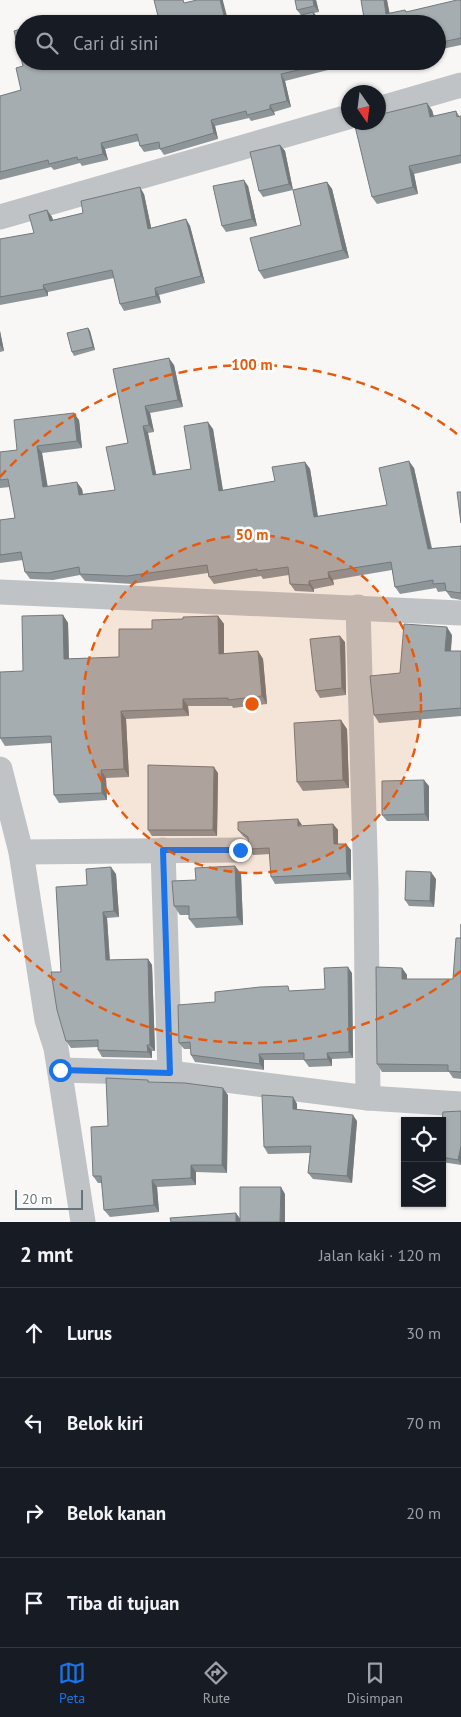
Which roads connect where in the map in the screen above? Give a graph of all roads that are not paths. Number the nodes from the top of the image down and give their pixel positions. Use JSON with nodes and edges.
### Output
{"nodes":[{"id":1,"x":461,"y":85,"type":"edge"},
{"id":2,"x":386,"y":106,"type":"edge"},
{"id":3,"x":341,"y":119,"type":"edge"},
{"id":4,"x":0,"y":217,"type":"edge"},
{"id":5,"x":0,"y":592,"type":"edge"},
{"id":6,"x":358,"y":607,"type":"junction"},
{"id":7,"x":461,"y":613,"type":"edge"},
{"id":8,"x":0,"y":769,"type":"edge"},
{"id":9,"x":163,"y":850,"type":"junction"},
{"id":10,"x":240,"y":850,"type":"dead end"},
{"id":11,"x":21,"y":852,"type":"junction"},
{"id":12,"x":60,"y":1070,"type":"junction"},
{"id":13,"x":170,"y":1073,"type":"junction"},
{"id":14,"x":368,"y":1098,"type":"junction"},
{"id":15,"x":461,"y":1104,"type":"edge"},
{"id":16,"x":83,"y":1222,"type":"edge"}],
"edges":[{"from":1,"to":2,"type":"street"},
{"from":3,"to":4,"type":"street"},
{"from":5,"to":6,"type":"street"},
{"from":6,"to":7,"type":"street"},
{"from":6,"to":14,"type":"street"},
{"from":8,"to":11,"type":"street"},
{"from":9,"to":10,"type":"street"},
{"from":9,"to":11,"type":"street"},
{"from":9,"to":13,"type":"street"},
{"from":11,"to":12,"type":"street"},
{"from":12,"to":13,"type":"street"},
{"from":12,"to":16,"type":"street"},
{"from":13,"to":14,"type":"street"},
{"from":14,"to":15,"type":"street"}]}
